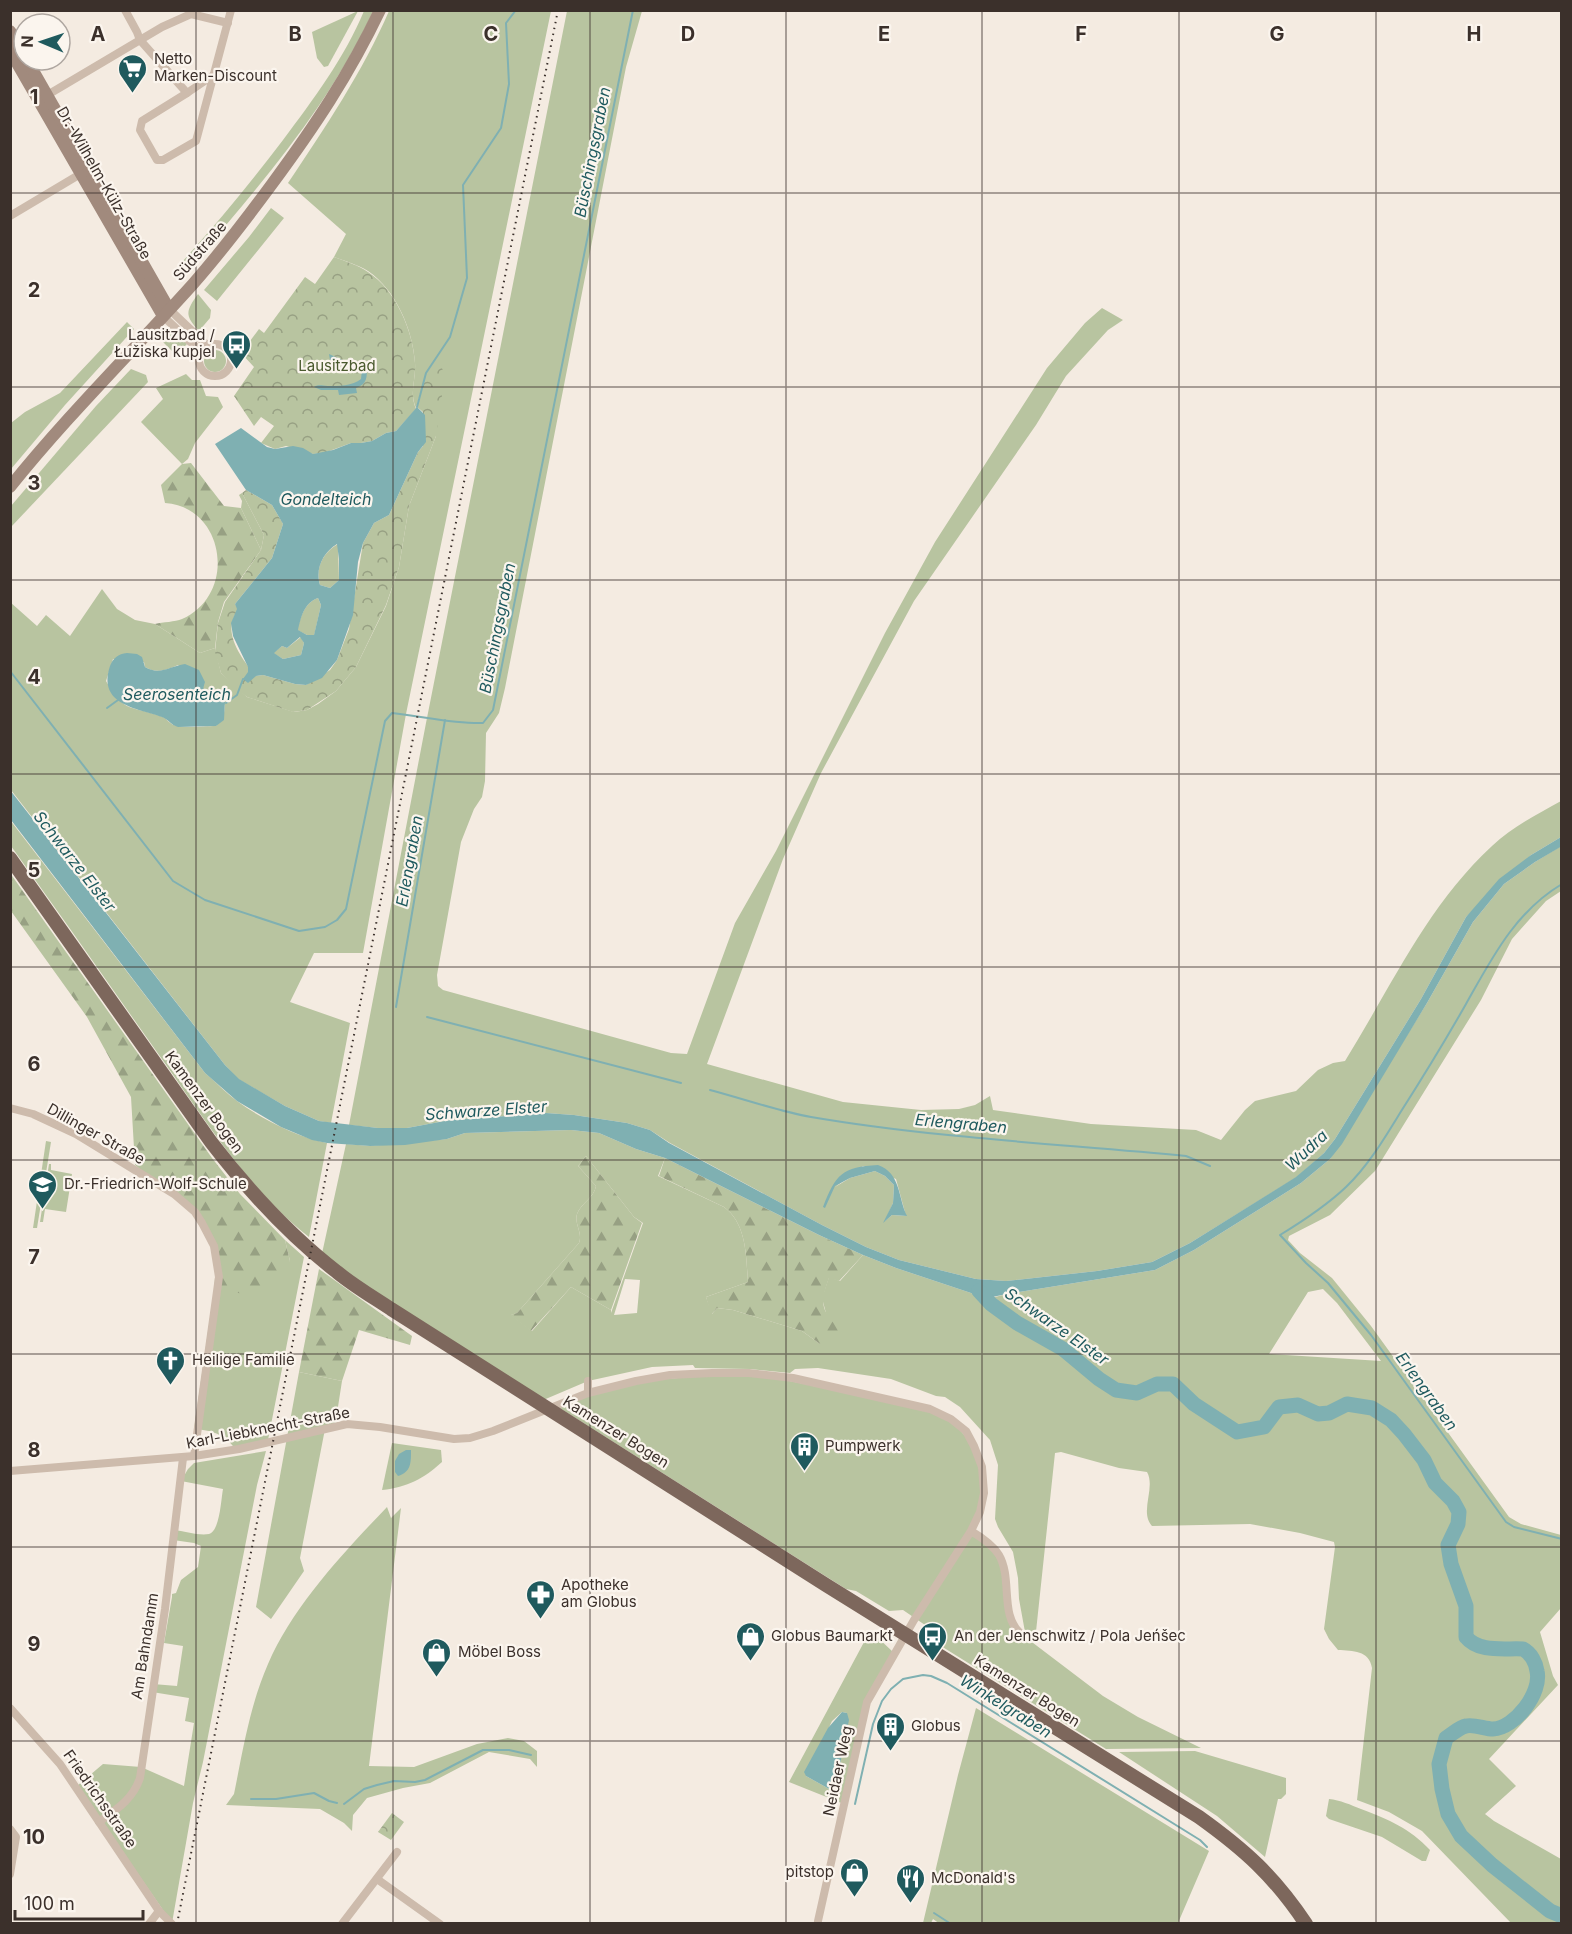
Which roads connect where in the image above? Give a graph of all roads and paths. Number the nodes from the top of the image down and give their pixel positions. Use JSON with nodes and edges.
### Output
{"nodes":[{"id":1,"x":125,"y":10,"type":"edge"},
{"id":2,"x":231,"y":10,"type":"edge"},
{"id":3,"x":380,"y":10,"type":"edge"},
{"id":4,"x":228,"y":23,"type":"junction"},
{"id":5,"x":140,"y":40,"type":"junction"},
{"id":6,"x":10,"y":51,"type":"edge"},
{"id":7,"x":32,"y":72,"type":"edge"},
{"id":8,"x":214,"y":74,"type":"junction"},
{"id":9,"x":187,"y":93,"type":"junction"},
{"id":10,"x":43,"y":97,"type":"junction"},
{"id":11,"x":82,"y":173,"type":"junction"},
{"id":12,"x":10,"y":216,"type":"edge"},
{"id":13,"x":166,"y":312,"type":"junction"},
{"id":14,"x":205,"y":349,"type":"dead end"},
{"id":15,"x":10,"y":487,"type":"edge"},
{"id":16,"x":10,"y":858,"type":"edge"},
{"id":17,"x":10,"y":1108,"type":"edge"},
{"id":18,"x":588,"y":1381,"type":"dead end"},
{"id":19,"x":588,"y":1393,"type":"junction"},
{"id":20,"x":194,"y":1456,"type":"junction"},
{"id":21,"x":183,"y":1458,"type":"junction"},
{"id":22,"x":10,"y":1471,"type":"edge"},
{"id":23,"x":971,"y":1531,"type":"junction"},
{"id":24,"x":1021,"y":1634,"type":"dead end"},
{"id":25,"x":906,"y":1635,"type":"junction"},
{"id":26,"x":10,"y":1708,"type":"edge"},
{"id":27,"x":99,"y":1822,"type":"junction"},
{"id":28,"x":10,"y":1829,"type":"edge"},
{"id":29,"x":398,"y":1852,"type":"dead end"},
{"id":30,"x":10,"y":1874,"type":"edge"},
{"id":31,"x":377,"y":1879,"type":"junction"},
{"id":32,"x":159,"y":1911,"type":"junction"},
{"id":33,"x":818,"y":1922,"type":"dead end"},
{"id":34,"x":149,"y":1923,"type":"edge"},
{"id":35,"x":172,"y":1923,"type":"edge"},
{"id":36,"x":342,"y":1923,"type":"edge"},
{"id":37,"x":440,"y":1923,"type":"edge"},
{"id":38,"x":1306,"y":1923,"type":"edge"}],
"edges":[{"from":1,"to":5,"type":"street"},
{"from":2,"to":4,"type":"street"},
{"from":3,"to":13,"type":"street","name":"Südstraße"},
{"from":4,"to":5,"type":"street"},
{"from":4,"to":8,"type":"street"},
{"from":5,"to":9,"type":"street"},
{"from":5,"to":10,"type":"street"},
{"from":6,"to":10,"type":"street","name":"Dr.-Wilhelm-Külz-Straße"},
{"from":7,"to":10,"type":"street","name":"Dr.-Wilhelm-Külz-Straße"},
{"from":8,"to":9,"type":"street"},
{"from":8,"to":9,"type":"street"},
{"from":10,"to":11,"type":"street","name":"Dr.-Wilhelm-Külz-Straße"},
{"from":10,"to":13,"type":"street","name":"Dr.-Wilhelm-Külz-Straße"},
{"from":11,"to":12,"type":"street"},
{"from":11,"to":13,"type":"street","name":"Dr.-Wilhelm-Külz-Straße"},
{"from":13,"to":14,"type":"street","name":"Dr.-Wilhelm-Külz-Straße"},
{"from":13,"to":15,"type":"street","name":"Südstraße"},
{"from":16,"to":25,"type":"main road","name":"Kamenzer Bogen"},
{"from":17,"to":20,"type":"street","name":"Dillinger Straße"},
{"from":18,"to":19,"type":"street"},
{"from":19,"to":20,"type":"street","name":"Karl-Liebknecht-Straße"},
{"from":19,"to":23,"type":"street","name":"Karl-Liebknecht-Straße"},
{"from":20,"to":21,"type":"street","name":"Karl-Liebknecht-Straße"},
{"from":21,"to":22,"type":"street","name":"Karl-Liebknecht-Straße"},
{"from":21,"to":27,"type":"street","name":"Am Bahndamm"},
{"from":23,"to":24,"type":"street"},
{"from":23,"to":25,"type":"street"},
{"from":25,"to":33,"type":"street","name":"Neidaer Weg"},
{"from":25,"to":38,"type":"main road","name":"Kamenzer Bogen"},
{"from":26,"to":27,"type":"street","name":"Friedrichsstraße"},
{"from":27,"to":32,"type":"street","name":"Friedrichsstraße"},
{"from":28,"to":30,"type":"street"},
{"from":29,"to":31,"type":"street"},
{"from":31,"to":36,"type":"street"},
{"from":31,"to":37,"type":"street"},
{"from":32,"to":34,"type":"street"},
{"from":32,"to":35,"type":"street","name":"Friedrichsstraße"}]}
